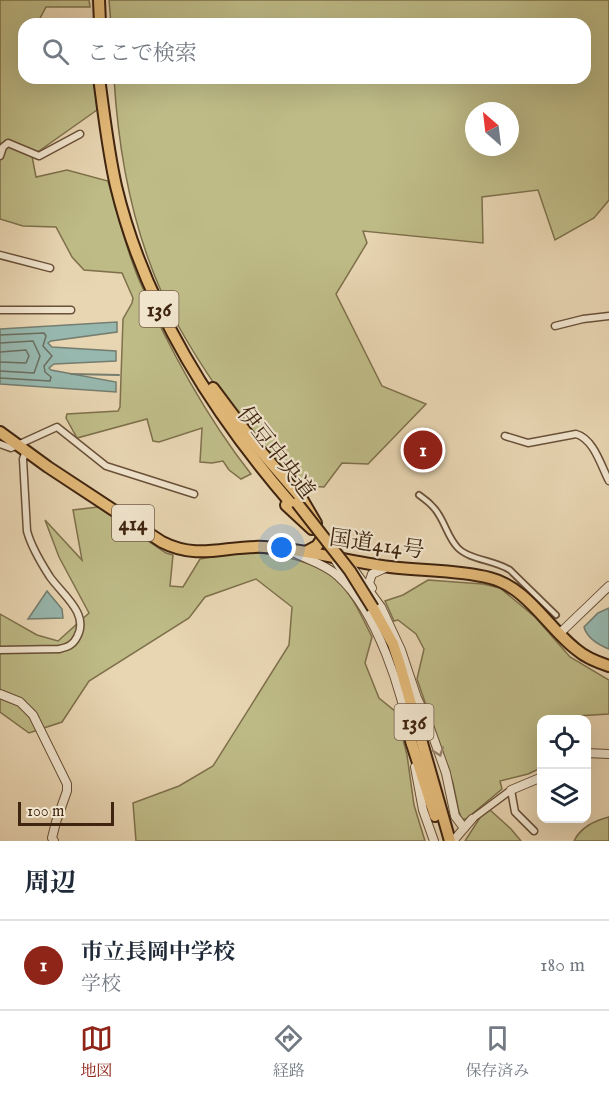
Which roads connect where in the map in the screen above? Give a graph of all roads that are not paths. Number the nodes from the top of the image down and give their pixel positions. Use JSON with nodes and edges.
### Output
{"nodes":[{"id":1,"x":97,"y":0,"type":"edge"},
{"id":2,"x":98,"y":18,"type":"edge"},
{"id":3,"x":100,"y":84,"type":"edge"},
{"id":4,"x":104,"y":84,"type":"edge"},
{"id":5,"x":80,"y":134,"type":"dead end"},
{"id":6,"x":0,"y":156,"type":"edge"},
{"id":7,"x":0,"y":255,"type":"edge"},
{"id":8,"x":50,"y":268,"type":"dead end"},
{"id":9,"x":0,"y":310,"type":"edge"},
{"id":10,"x":70,"y":310,"type":"dead end"},
{"id":11,"x":609,"y":316,"type":"edge"},
{"id":12,"x":555,"y":326,"type":"dead end"},
{"id":13,"x":198,"y":373,"type":"junction"},
{"id":14,"x":0,"y":432,"type":"edge"},
{"id":15,"x":504,"y":436,"type":"dead end"},
{"id":16,"x":0,"y":444,"type":"edge"},
{"id":17,"x":22,"y":448,"type":"junction"},
{"id":18,"x":609,"y":481,"type":"edge"},
{"id":19,"x":194,"y":494,"type":"dead end"},
{"id":20,"x":419,"y":495,"type":"dead end"},
{"id":21,"x":321,"y":540,"type":"junction"},
{"id":22,"x":286,"y":548,"type":"junction"},
{"id":23,"x":306,"y":552,"type":"junction"},
{"id":24,"x":334,"y":558,"type":"junction"},
{"id":25,"x":346,"y":560,"type":"junction"},
{"id":26,"x":390,"y":567,"type":"junction"},
{"id":27,"x":609,"y":585,"type":"edge"},
{"id":28,"x":372,"y":609,"type":"junction"},
{"id":29,"x":556,"y":615,"type":"dead end"},
{"id":30,"x":560,"y":633,"type":"junction"},
{"id":31,"x":0,"y":650,"type":"edge"},
{"id":32,"x":609,"y":666,"type":"edge"},
{"id":33,"x":0,"y":694,"type":"edge"},
{"id":34,"x":417,"y":698,"type":"junction"},
{"id":35,"x":411,"y":741,"type":"junction"},
{"id":36,"x":591,"y":753,"type":"edge"},
{"id":37,"x":609,"y":754,"type":"edge"},
{"id":38,"x":537,"y":779,"type":"edge"},
{"id":39,"x":435,"y":790,"type":"junction"},
{"id":40,"x":511,"y":790,"type":"junction"},
{"id":41,"x":472,"y":819,"type":"joint"},
{"id":42,"x":464,"y":828,"type":"junction"},
{"id":43,"x":534,"y":831,"type":"dead end"},
{"id":44,"x":448,"y":838,"type":"edge"},
{"id":45,"x":51,"y":840,"type":"edge"},
{"id":46,"x":434,"y":841,"type":"edge"}],
"edges":[{"from":1,"to":2,"type":"highway"},
{"from":3,"to":13,"type":"highway","name":"伊豆中央道","number":"136"},
{"from":4,"to":13,"type":"highway","name":"伊豆中央道","number":"136"},
{"from":5,"to":6,"type":"street"},
{"from":7,"to":8,"type":"street"},
{"from":9,"to":10,"type":"street"},
{"from":11,"to":12,"type":"street"},
{"from":13,"to":21,"type":"highway"},
{"from":13,"to":25,"type":"highway"},
{"from":13,"to":28,"type":"highway","name":"伊豆中央道","number":"136","bridge":true},
{"from":14,"to":17,"type":"highway","name":"国道414号","number":"414"},
{"from":15,"to":18,"type":"street"},
{"from":16,"to":17,"type":"street"},
{"from":17,"to":19,"type":"street"},
{"from":17,"to":22,"type":"highway","name":"国道414号","number":"414"},
{"from":17,"to":31,"type":"street"},
{"from":20,"to":29,"type":"street"},
{"from":21,"to":23,"type":"highway"},
{"from":21,"to":24,"type":"highway"},
{"from":22,"to":23,"type":"highway","name":"国道414号","number":"414"},
{"from":22,"to":28,"type":"street"},
{"from":23,"to":24,"type":"highway","name":"国道414号","number":"414"},
{"from":24,"to":25,"type":"highway","name":"国道414号","number":"414"},
{"from":24,"to":28,"type":"street"},
{"from":25,"to":26,"type":"highway","name":"国道414号","number":"414"},
{"from":25,"to":28,"type":"street"},
{"from":26,"to":28,"type":"street"},
{"from":26,"to":30,"type":"highway","name":"国道414号","number":"414"},
{"from":27,"to":30,"type":"street"},
{"from":28,"to":34,"type":"street"},
{"from":28,"to":35,"type":"street"},
{"from":28,"to":39,"type":"highway","name":"伊豆中央道","number":"136"},
{"from":28,"to":44,"type":"highway","name":"伊豆中央道","number":"136"},
{"from":30,"to":32,"type":"highway","name":"国道414号","number":"414"},
{"from":33,"to":45,"type":"street"},
{"from":34,"to":39,"type":"highway"},
{"from":34,"to":42,"type":"street","one_way":true},
{"from":35,"to":44,"type":"highway"},
{"from":35,"to":46,"type":"street"},
{"from":36,"to":37,"type":"street"},
{"from":38,"to":40,"type":"street"},
{"from":39,"to":44,"type":"highway","name":"伊豆中央道","number":"136"},
{"from":40,"to":41,"type":"street"},
{"from":40,"to":43,"type":"street"},
{"from":41,"to":42,"type":"street"},
{"from":42,"to":44,"type":"street"}]}
